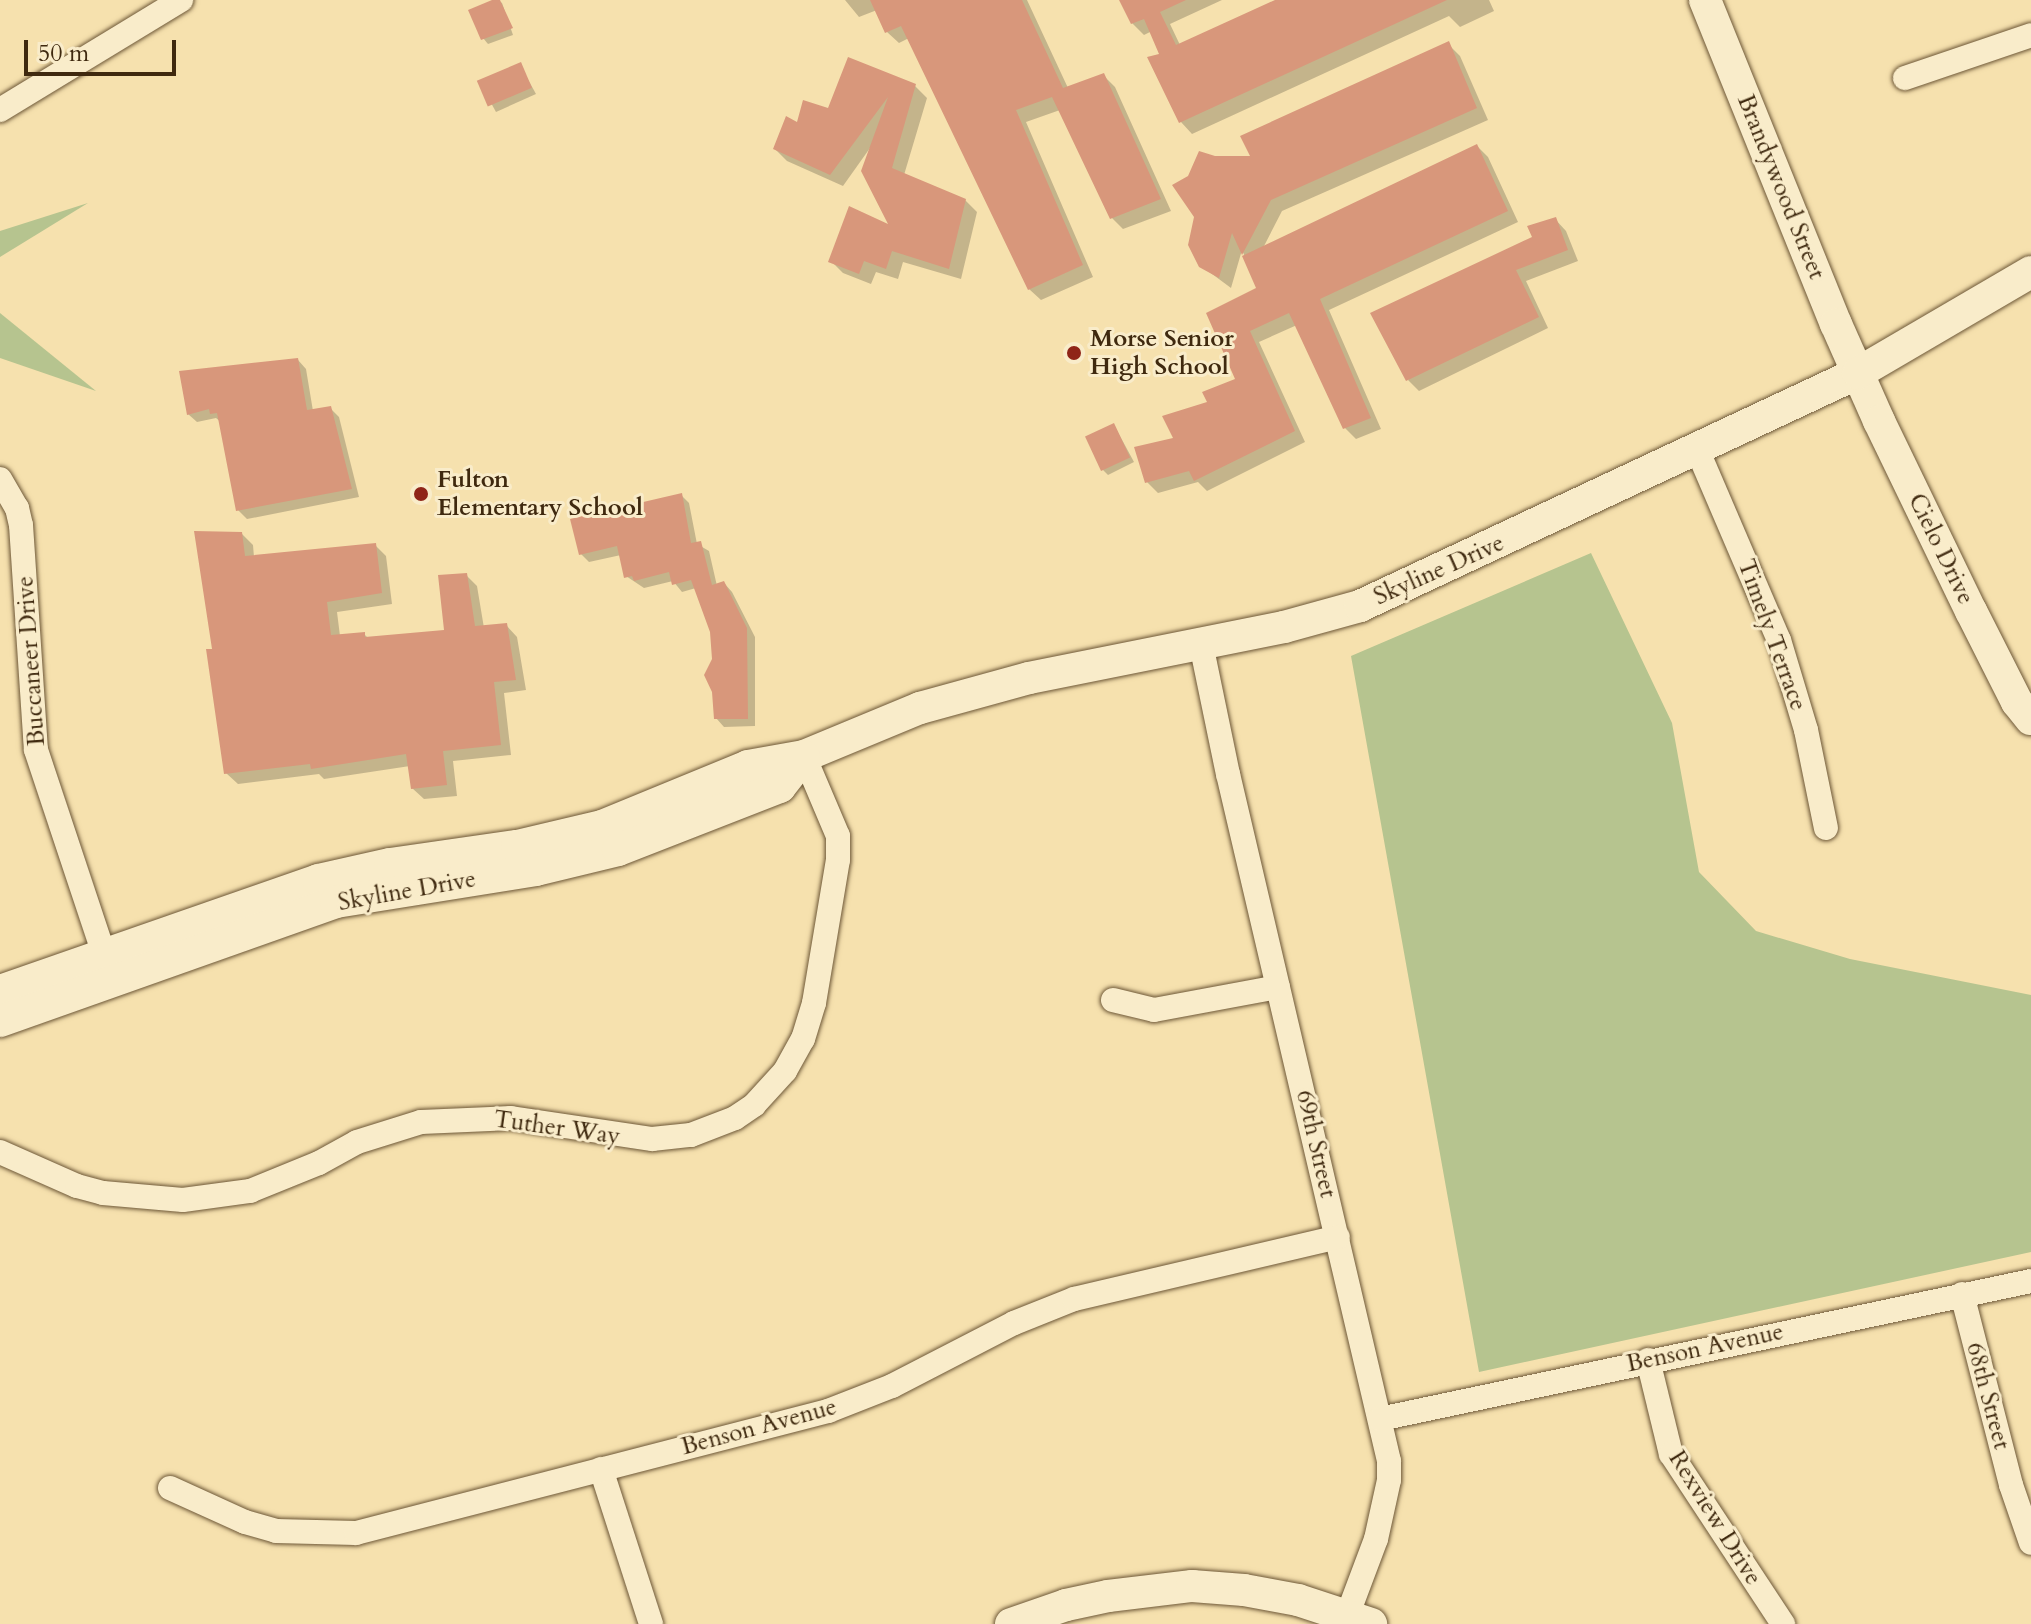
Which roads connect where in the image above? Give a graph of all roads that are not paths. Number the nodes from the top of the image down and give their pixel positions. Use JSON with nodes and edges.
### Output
{"nodes":[{"id":1,"x":181,"y":0,"type":"edge"},
{"id":2,"x":1705,"y":0,"type":"edge"},
{"id":3,"x":2031,"y":35,"type":"edge"},
{"id":4,"x":1905,"y":78,"type":"dead end"},
{"id":5,"x":0,"y":110,"type":"edge"},
{"id":6,"x":2031,"y":272,"type":"edge"},
{"id":7,"x":1858,"y":373,"type":"junction"},
{"id":8,"x":1697,"y":449,"type":"junction"},
{"id":9,"x":0,"y":479,"type":"edge"},
{"id":10,"x":1201,"y":644,"type":"junction"},
{"id":11,"x":2031,"y":719,"type":"edge"},
{"id":12,"x":804,"y":756,"type":"junction"},
{"id":13,"x":1826,"y":828,"type":"dead end"},
{"id":14,"x":108,"y":966,"type":"junction"},
{"id":15,"x":1278,"y":987,"type":"junction"},
{"id":16,"x":0,"y":991,"type":"edge"},
{"id":17,"x":1113,"y":1000,"type":"dead end"},
{"id":18,"x":0,"y":1021,"type":"edge"},
{"id":19,"x":0,"y":1152,"type":"edge"},
{"id":20,"x":1338,"y":1237,"type":"junction"},
{"id":21,"x":2031,"y":1281,"type":"edge"},
{"id":22,"x":1962,"y":1294,"type":"junction"},
{"id":23,"x":1648,"y":1360,"type":"junction"},
{"id":24,"x":1380,"y":1419,"type":"junction"},
{"id":25,"x":601,"y":1469,"type":"junction"},
{"id":26,"x":170,"y":1488,"type":"dead end"},
{"id":27,"x":2031,"y":1543,"type":"edge"},
{"id":28,"x":1354,"y":1621,"type":"edge"},
{"id":29,"x":651,"y":1624,"type":"edge"},
{"id":30,"x":1011,"y":1624,"type":"edge"},
{"id":31,"x":1783,"y":1624,"type":"edge"}],
"edges":[{"from":1,"to":5,"type":"street"},
{"from":2,"to":7,"type":"main road","name":"Brandywood Street"},
{"from":3,"to":4,"type":"street"},
{"from":6,"to":7,"type":"main road","name":"Skyline Drive"},
{"from":7,"to":8,"type":"main road","name":"Skyline Drive"},
{"from":7,"to":11,"type":"main road","name":"Cielo Drive"},
{"from":8,"to":10,"type":"main road","name":"Skyline Drive"},
{"from":8,"to":13,"type":"street","name":"Timely Terrace"},
{"from":9,"to":14,"type":"street","name":"Buccaneer Drive"},
{"from":10,"to":12,"type":"main road","name":"Skyline Drive"},
{"from":10,"to":15,"type":"street","name":"69th Street"},
{"from":12,"to":14,"type":"main road","name":"Skyline Drive"},
{"from":12,"to":19,"type":"street","name":"Tuther Way"},
{"from":14,"to":16,"type":"main road","name":"Skyline Drive"},
{"from":14,"to":18,"type":"main road","name":"Skyline Drive"},
{"from":15,"to":17,"type":"street"},
{"from":15,"to":20,"type":"street","name":"69th Street"},
{"from":20,"to":24,"type":"street","name":"69th Street"},
{"from":20,"to":25,"type":"street","name":"Benson Avenue"},
{"from":21,"to":22,"type":"street","name":"Benson Avenue"},
{"from":22,"to":23,"type":"street","name":"Benson Avenue"},
{"from":22,"to":27,"type":"street","name":"68th Street"},
{"from":23,"to":24,"type":"street","name":"Benson Avenue"},
{"from":23,"to":31,"type":"street","name":"Rexview Drive"},
{"from":24,"to":28,"type":"street","name":"69th Street"},
{"from":25,"to":26,"type":"street","name":"Benson Avenue"},
{"from":25,"to":29,"type":"street"},
{"from":28,"to":30,"type":"main road"}]}
